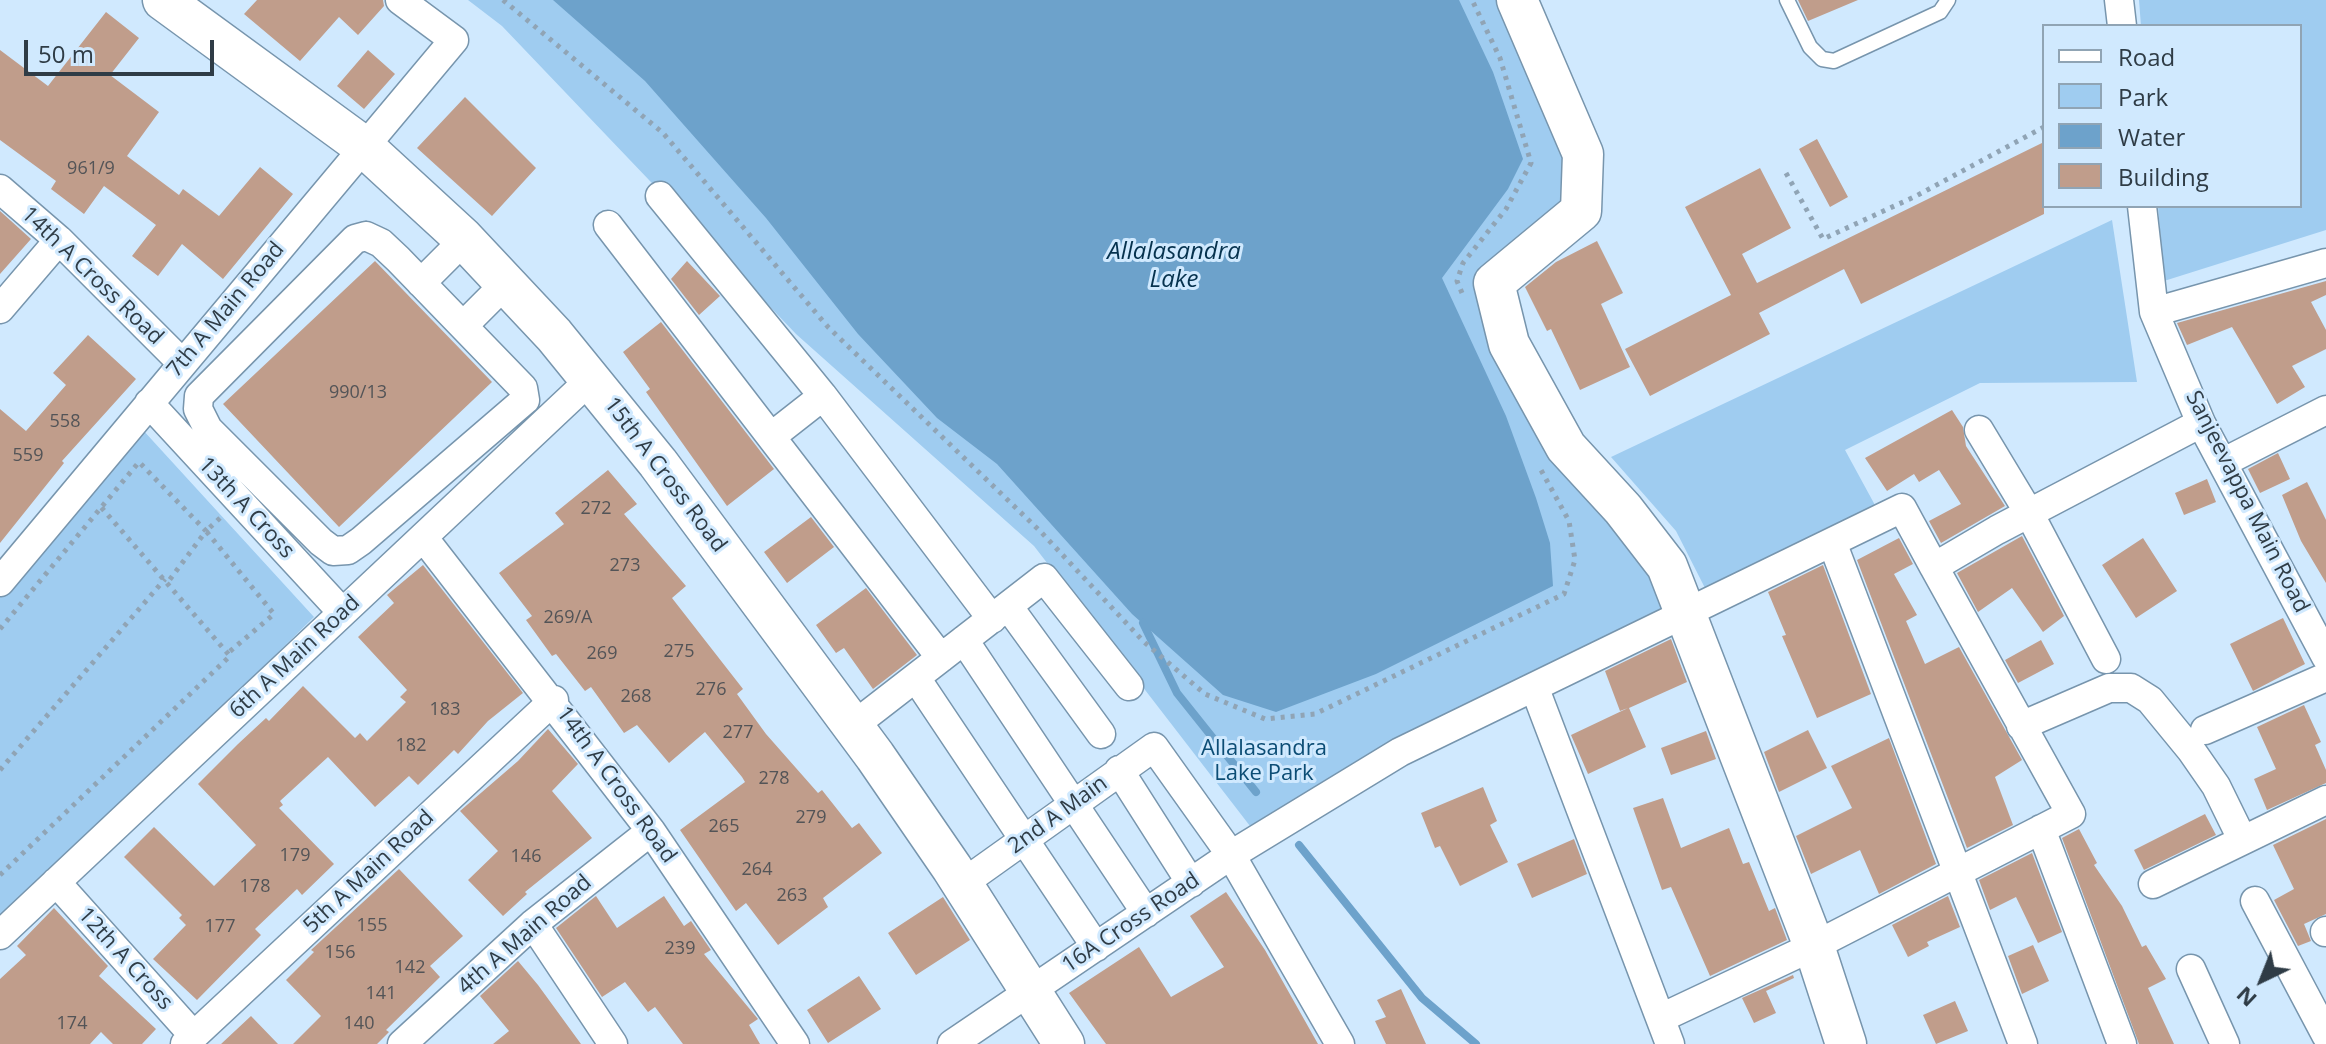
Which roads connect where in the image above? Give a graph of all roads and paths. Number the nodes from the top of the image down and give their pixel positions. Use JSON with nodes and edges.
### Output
{"nodes":[{"id":1,"x":163,"y":0,"type":"edge"},
{"id":2,"x":400,"y":0,"type":"edge"},
{"id":3,"x":503,"y":0,"type":"edge"},
{"id":4,"x":1472,"y":0,"type":"edge"},
{"id":5,"x":1517,"y":0,"type":"edge"},
{"id":6,"x":1787,"y":0,"type":"edge"},
{"id":7,"x":1948,"y":0,"type":"edge"},
{"id":8,"x":2119,"y":0,"type":"edge"},
{"id":9,"x":2122,"y":24,"type":"edge"},
{"id":10,"x":2042,"y":128,"type":"edge"},
{"id":11,"x":363,"y":146,"type":"junction"},
{"id":12,"x":1786,"y":173,"type":"dead end"},
{"id":13,"x":0,"y":189,"type":"edge"},
{"id":14,"x":660,"y":196,"type":"dead end"},
{"id":15,"x":2142,"y":208,"type":"edge"},
{"id":16,"x":608,"y":225,"type":"dead end"},
{"id":17,"x":59,"y":240,"type":"junction"},
{"id":18,"x":464,"y":240,"type":"junction"},
{"id":19,"x":2326,"y":263,"type":"edge"},
{"id":20,"x":421,"y":283,"type":"junction"},
{"id":21,"x":506,"y":283,"type":"junction"},
{"id":22,"x":1462,"y":295,"type":"dead end"},
{"id":23,"x":0,"y":309,"type":"edge"},
{"id":24,"x":2154,"y":312,"type":"junction"},
{"id":25,"x":463,"y":326,"type":"junction"},
{"id":26,"x":182,"y":363,"type":"junction"},
{"id":27,"x":591,"y":379,"type":"junction"},
{"id":28,"x":823,"y":396,"type":"junction"},
{"id":29,"x":149,"y":403,"type":"junction"},
{"id":30,"x":2326,"y":410,"type":"edge"},
{"id":31,"x":2201,"y":423,"type":"junction"},
{"id":32,"x":1979,"y":430,"type":"dead end"},
{"id":33,"x":772,"y":436,"type":"junction"},
{"id":34,"x":1534,"y":457,"type":"dead end"},
{"id":35,"x":2224,"y":462,"type":"junction"},
{"id":36,"x":235,"y":476,"type":"junction"},
{"id":37,"x":274,"y":496,"type":"junction"},
{"id":38,"x":101,"y":507,"type":"junction"},
{"id":39,"x":2029,"y":513,"type":"junction"},
{"id":40,"x":253,"y":516,"type":"junction"},
{"id":41,"x":206,"y":531,"type":"junction"},
{"id":42,"x":423,"y":537,"type":"junction"},
{"id":43,"x":1832,"y":542,"type":"junction"},
{"id":44,"x":1934,"y":567,"type":"junction"},
{"id":45,"x":166,"y":581,"type":"junction"},
{"id":46,"x":0,"y":582,"type":"edge"},
{"id":47,"x":342,"y":612,"type":"junction"},
{"id":48,"x":1000,"y":613,"type":"junction"},
{"id":49,"x":1688,"y":615,"type":"junction"},
{"id":50,"x":0,"y":629,"type":"edge"},
{"id":51,"x":964,"y":640,"type":"junction"},
{"id":52,"x":2323,"y":642,"type":"edge"},
{"id":53,"x":228,"y":653,"type":"junction"},
{"id":54,"x":941,"y":658,"type":"junction"},
{"id":55,"x":2106,"y":659,"type":"dead end"},
{"id":56,"x":2326,"y":677,"type":"edge"},
{"id":57,"x":916,"y":678,"type":"junction"},
{"id":58,"x":1129,"y":686,"type":"dead end"},
{"id":59,"x":1535,"y":689,"type":"junction"},
{"id":60,"x":554,"y":700,"type":"junction"},
{"id":61,"x":853,"y":726,"type":"junction"},
{"id":62,"x":2021,"y":726,"type":"junction"},
{"id":63,"x":2205,"y":730,"type":"dead end"},
{"id":64,"x":1101,"y":734,"type":"dead end"},
{"id":65,"x":0,"y":770,"type":"edge"},
{"id":66,"x":1119,"y":770,"type":"junction"},
{"id":67,"x":2326,"y":800,"type":"edge"},
{"id":68,"x":1073,"y":804,"type":"junction"},
{"id":69,"x":2041,"y":829,"type":"junction"},
{"id":70,"x":651,"y":831,"type":"junction"},
{"id":71,"x":2242,"y":839,"type":"junction"},
{"id":72,"x":1024,"y":840,"type":"junction"},
{"id":73,"x":1231,"y":855,"type":"junction"},
{"id":74,"x":1959,"y":871,"type":"junction"},
{"id":75,"x":0,"y":875,"type":"edge"},
{"id":76,"x":951,"y":877,"type":"junction"},
{"id":77,"x":56,"y":882,"type":"junction"},
{"id":78,"x":1191,"y":883,"type":"junction"},
{"id":79,"x":2153,"y":884,"type":"dead end"},
{"id":80,"x":2255,"y":901,"type":"dead end"},
{"id":81,"x":1146,"y":913,"type":"junction"},
{"id":82,"x":533,"y":924,"type":"junction"},
{"id":83,"x":0,"y":935,"type":"edge"},
{"id":84,"x":1814,"y":946,"type":"junction"},
{"id":85,"x":1096,"y":947,"type":"junction"},
{"id":86,"x":2191,"y":969,"type":"dead end"},
{"id":87,"x":1032,"y":991,"type":"junction"},
{"id":88,"x":1666,"y":1031,"type":"edge"},
{"id":89,"x":2326,"y":1035,"type":"edge"},
{"id":90,"x":190,"y":1040,"type":"edge"},
{"id":91,"x":406,"y":1042,"type":"edge"},
{"id":92,"x":613,"y":1044,"type":"edge"},
{"id":93,"x":795,"y":1044,"type":"edge"},
{"id":94,"x":952,"y":1044,"type":"edge"},
{"id":95,"x":1064,"y":1044,"type":"edge"},
{"id":96,"x":1340,"y":1044,"type":"edge"},
{"id":97,"x":1846,"y":1044,"type":"edge"},
{"id":98,"x":2023,"y":1044,"type":"edge"},
{"id":99,"x":2122,"y":1044,"type":"edge"},
{"id":100,"x":2225,"y":1044,"type":"edge"}],
"edges":[{"from":1,"to":11,"type":"main road","name":"15th A Cross Road"},
{"from":2,"to":11,"type":"street","name":"7th A Main Road"},
{"from":3,"to":34,"type":"path"},
{"from":4,"to":22,"type":"path"},
{"from":5,"to":49,"type":"main road"},
{"from":6,"to":7,"type":"lane"},
{"from":8,"to":9,"type":"street"},
{"from":10,"to":12,"type":"path"},
{"from":11,"to":18,"type":"main road","name":"15th A Cross Road"},
{"from":11,"to":26,"type":"street","name":"7th A Main Road"},
{"from":13,"to":17,"type":"street","name":"14th A Cross Road"},
{"from":14,"to":28,"type":"street"},
{"from":15,"to":24,"type":"street","name":"Sanjeevappa Main Road"},
{"from":16,"to":33,"type":"street"},
{"from":17,"to":23,"type":"street"},
{"from":17,"to":26,"type":"street","name":"14th A Cross Road"},
{"from":18,"to":20,"type":"street"},
{"from":18,"to":21,"type":"main road","name":"15th A Cross Road"},
{"from":19,"to":24,"type":"street"},
{"from":20,"to":25,"type":"street"},
{"from":20,"to":36,"type":"street"},
{"from":21,"to":25,"type":"street"},
{"from":21,"to":27,"type":"main road","name":"15th A Cross Road"},
{"from":24,"to":31,"type":"street","name":"Sanjeevappa Main Road"},
{"from":25,"to":37,"type":"street"},
{"from":26,"to":29,"type":"street","name":"7th A Main Road"},
{"from":27,"to":42,"type":"street","name":"6th A Main Road"},
{"from":27,"to":61,"type":"main road","name":"15th A Cross Road"},
{"from":28,"to":33,"type":"street"},
{"from":28,"to":48,"type":"street"},
{"from":29,"to":36,"type":"street","name":"13th A Cross"},
{"from":29,"to":46,"type":"street","name":"7th A Main Road"},
{"from":30,"to":35,"type":"street"},
{"from":31,"to":35,"type":"street","name":"Sanjeevappa Main Road"},
{"from":31,"to":39,"type":"street"},
{"from":32,"to":39,"type":"street"},
{"from":33,"to":54,"type":"street"},
{"from":35,"to":52,"type":"street","name":"Sanjeevappa Main Road"},
{"from":36,"to":37,"type":"street"},
{"from":36,"to":40,"type":"street","name":"13th A Cross"},
{"from":37,"to":40,"type":"lane"},
{"from":38,"to":41,"type":"path"},
{"from":38,"to":45,"type":"path"},
{"from":38,"to":50,"type":"path"},
{"from":39,"to":44,"type":"street"},
{"from":39,"to":55,"type":"street"},
{"from":40,"to":47,"type":"street","name":"13th A Cross"},
{"from":41,"to":45,"type":"path"},
{"from":41,"to":53,"type":"path"},
{"from":42,"to":47,"type":"street","name":"6th A Main Road"},
{"from":42,"to":60,"type":"street","name":"14th A Cross Road"},
{"from":43,"to":44,"type":"street","name":"16A Cross Road"},
{"from":43,"to":49,"type":"street","name":"16A Cross Road"},
{"from":43,"to":74,"type":"street"},
{"from":44,"to":62,"type":"street"},
{"from":45,"to":53,"type":"path"},
{"from":45,"to":65,"type":"path"},
{"from":47,"to":77,"type":"street","name":"6th A Main Road"},
{"from":48,"to":51,"type":"street"},
{"from":48,"to":58,"type":"street"},
{"from":48,"to":64,"type":"street"},
{"from":49,"to":59,"type":"street","name":"16A Cross Road"},
{"from":49,"to":84,"type":"main road"},
{"from":51,"to":54,"type":"street"},
{"from":51,"to":68,"type":"street"},
{"from":53,"to":75,"type":"path"},
{"from":54,"to":57,"type":"street"},
{"from":56,"to":63,"type":"street"},
{"from":57,"to":61,"type":"street"},
{"from":57,"to":72,"type":"street"},
{"from":59,"to":73,"type":"street","name":"16A Cross Road"},
{"from":59,"to":88,"type":"street"},
{"from":60,"to":70,"type":"street","name":"14th A Cross Road"},
{"from":60,"to":90,"type":"street","name":"5th A Main Road"},
{"from":61,"to":76,"type":"main road","name":"15th A Cross Road"},
{"from":62,"to":69,"type":"street"},
{"from":62,"to":71,"type":"street"},
{"from":66,"to":68,"type":"street","name":"2nd A Main"},
{"from":66,"to":73,"type":"street","name":"2nd A Main"},
{"from":66,"to":78,"type":"street"},
{"from":67,"to":71,"type":"street"},
{"from":68,"to":72,"type":"street","name":"2nd A Main"},
{"from":68,"to":81,"type":"street"},
{"from":69,"to":74,"type":"street"},
{"from":69,"to":99,"type":"street"},
{"from":70,"to":82,"type":"street","name":"4th A Main Road"},
{"from":70,"to":93,"type":"street","name":"14th A Cross Road"},
{"from":71,"to":79,"type":"street"},
{"from":72,"to":76,"type":"street","name":"2nd A Main"},
{"from":72,"to":85,"type":"street"},
{"from":73,"to":78,"type":"street","name":"16A Cross Road"},
{"from":73,"to":96,"type":"street"},
{"from":74,"to":84,"type":"street"},
{"from":74,"to":98,"type":"street"},
{"from":76,"to":87,"type":"main road","name":"15th A Cross Road"},
{"from":77,"to":83,"type":"street","name":"6th A Main Road"},
{"from":77,"to":90,"type":"street","name":"12th A Cross"},
{"from":78,"to":81,"type":"street","name":"16A Cross Road"},
{"from":80,"to":89,"type":"street"},
{"from":81,"to":85,"type":"street","name":"16A Cross Road"},
{"from":82,"to":91,"type":"street","name":"4th A Main Road"},
{"from":82,"to":92,"type":"street"},
{"from":84,"to":88,"type":"street"},
{"from":84,"to":97,"type":"main road"},
{"from":85,"to":87,"type":"street","name":"16A Cross Road"},
{"from":86,"to":100,"type":"street"},
{"from":87,"to":94,"type":"street"},
{"from":87,"to":95,"type":"main road","name":"15th A Cross Road"}]}
